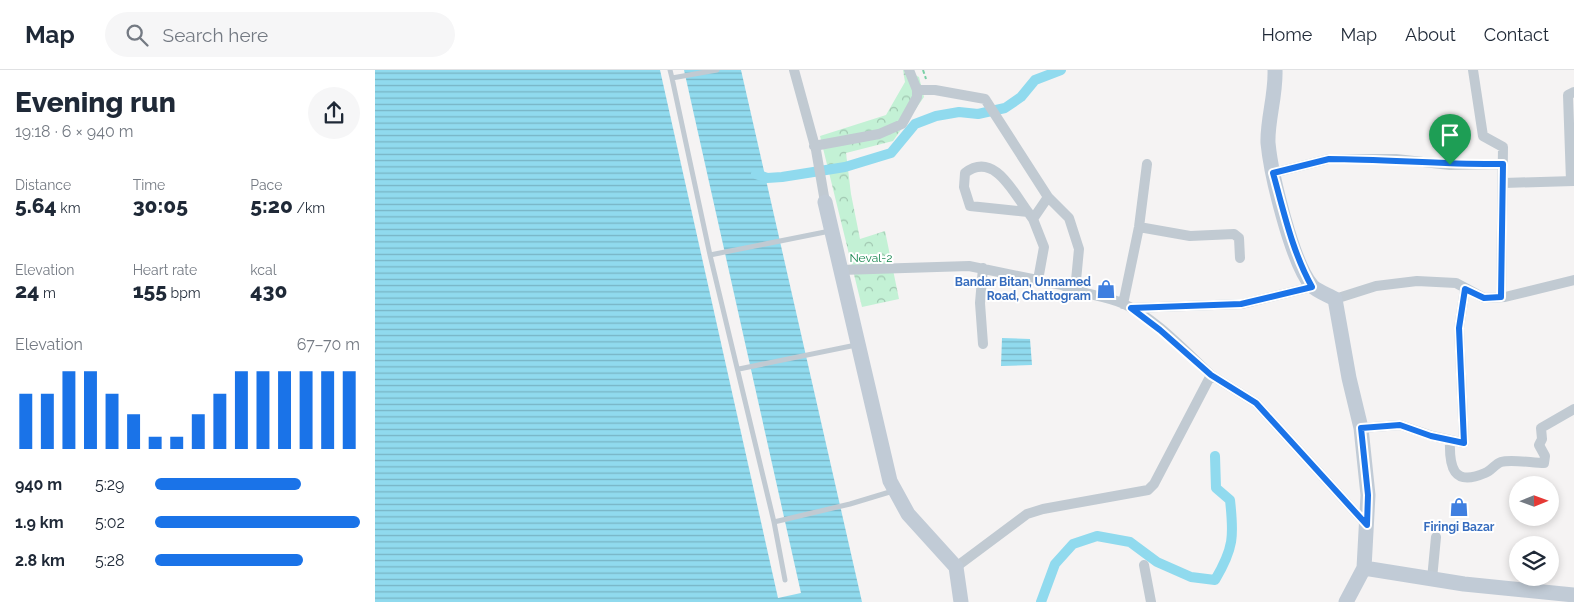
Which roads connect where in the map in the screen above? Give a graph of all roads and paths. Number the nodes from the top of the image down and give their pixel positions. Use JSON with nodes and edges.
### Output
{"nodes":[{"id":1,"x":670,"y":70,"type":"edge"},
{"id":2,"x":717,"y":70,"type":"edge"},
{"id":3,"x":794,"y":70,"type":"edge"},
{"id":4,"x":909,"y":70,"type":"edge"},
{"id":5,"x":1275,"y":70,"type":"edge"},
{"id":6,"x":1473,"y":70,"type":"edge"},
{"id":7,"x":672,"y":78,"type":"junction"},
{"id":8,"x":917,"y":90,"type":"junction"},
{"id":9,"x":1574,"y":92,"type":"edge"},
{"id":10,"x":815,"y":148,"type":"junction"},
{"id":11,"x":1147,"y":164,"type":"dead end"},
{"id":12,"x":1503,"y":164,"type":"junction"},
{"id":13,"x":1273,"y":173,"type":"junction"},
{"id":14,"x":1573,"y":181,"type":"edge"},
{"id":15,"x":1504,"y":183,"type":"junction"},
{"id":16,"x":1048,"y":198,"type":"junction"},
{"id":17,"x":825,"y":202,"type":"joint"},
{"id":18,"x":1030,"y":216,"type":"junction"},
{"id":19,"x":1139,"y":227,"type":"junction"},
{"id":20,"x":831,"y":230,"type":"junction"},
{"id":21,"x":710,"y":255,"type":"junction"},
{"id":22,"x":1240,"y":258,"type":"dead end"},
{"id":23,"x":983,"y":268,"type":"junction"},
{"id":24,"x":841,"y":270,"type":"junction"},
{"id":25,"x":1038,"y":280,"type":"junction"},
{"id":26,"x":1574,"y":280,"type":"edge"},
{"id":27,"x":1312,"y":287,"type":"junction"},
{"id":28,"x":1465,"y":289,"type":"junction"},
{"id":29,"x":1075,"y":291,"type":"junction"},
{"id":30,"x":1501,"y":297,"type":"junction"},
{"id":31,"x":1335,"y":299,"type":"junction"},
{"id":32,"x":1127,"y":306,"type":"junction"},
{"id":33,"x":983,"y":344,"type":"dead end"},
{"id":34,"x":857,"y":345,"type":"junction"},
{"id":35,"x":739,"y":369,"type":"junction"},
{"id":36,"x":1211,"y":375,"type":"junction"},
{"id":37,"x":1574,"y":409,"type":"edge"},
{"id":38,"x":1361,"y":428,"type":"junction"},
{"id":39,"x":1451,"y":440,"type":"junction"},
{"id":40,"x":893,"y":490,"type":"junction"},
{"id":41,"x":774,"y":522,"type":"junction"},
{"id":42,"x":1367,"y":525,"type":"junction"},
{"id":43,"x":1436,"y":537,"type":"dead end"},
{"id":44,"x":1144,"y":565,"type":"dead end"},
{"id":45,"x":956,"y":567,"type":"junction"},
{"id":46,"x":1364,"y":568,"type":"junction"},
{"id":47,"x":1432,"y":579,"type":"junction"},
{"id":48,"x":785,"y":580,"type":"dead end"},
{"id":49,"x":1574,"y":595,"type":"edge"},
{"id":50,"x":961,"y":602,"type":"edge"},
{"id":51,"x":1151,"y":602,"type":"edge"},
{"id":52,"x":1346,"y":602,"type":"edge"}],
"edges":[{"from":1,"to":7,"type":"lane"},
{"from":2,"to":7,"type":"lane"},
{"from":3,"to":10,"type":"street"},
{"from":4,"to":8,"type":"street"},
{"from":5,"to":13,"type":"main road"},
{"from":6,"to":12,"type":"street"},
{"from":7,"to":21,"type":"lane"},
{"from":8,"to":10,"type":"street"},
{"from":8,"to":16,"type":"street"},
{"from":9,"to":14,"type":"street"},
{"from":10,"to":17,"type":"street"},
{"from":11,"to":19,"type":"street"},
{"from":12,"to":13,"type":"street"},
{"from":12,"to":15,"type":"street"},
{"from":13,"to":27,"type":"main road"},
{"from":14,"to":15,"type":"street"},
{"from":15,"to":30,"type":"street"},
{"from":16,"to":18,"type":"street"},
{"from":16,"to":29,"type":"street"},
{"from":17,"to":20,"type":"main road"},
{"from":18,"to":18,"type":"street"},
{"from":18,"to":25,"type":"street"},
{"from":19,"to":22,"type":"street"},
{"from":19,"to":32,"type":"street"},
{"from":20,"to":21,"type":"lane"},
{"from":20,"to":24,"type":"main road"},
{"from":21,"to":35,"type":"lane"},
{"from":23,"to":24,"type":"street"},
{"from":23,"to":25,"type":"street"},
{"from":23,"to":33,"type":"street"},
{"from":24,"to":34,"type":"main road"},
{"from":25,"to":29,"type":"street"},
{"from":26,"to":30,"type":"street"},
{"from":27,"to":31,"type":"main road"},
{"from":27,"to":32,"type":"street"},
{"from":28,"to":30,"type":"street"},
{"from":28,"to":31,"type":"street"},
{"from":28,"to":39,"type":"street"},
{"from":29,"to":32,"type":"street"},
{"from":31,"to":38,"type":"main road"},
{"from":32,"to":36,"type":"street"},
{"from":34,"to":35,"type":"lane"},
{"from":34,"to":40,"type":"main road"},
{"from":35,"to":41,"type":"lane"},
{"from":36,"to":42,"type":"street"},
{"from":36,"to":45,"type":"street"},
{"from":37,"to":39,"type":"street"},
{"from":38,"to":39,"type":"street"},
{"from":38,"to":42,"type":"main road"},
{"from":40,"to":41,"type":"lane"},
{"from":40,"to":45,"type":"main road"},
{"from":41,"to":48,"type":"lane"},
{"from":42,"to":46,"type":"main road"},
{"from":43,"to":47,"type":"street"},
{"from":44,"to":51,"type":"street"},
{"from":45,"to":50,"type":"main road"},
{"from":46,"to":47,"type":"main road"},
{"from":46,"to":52,"type":"main road"},
{"from":47,"to":49,"type":"main road"}]}
